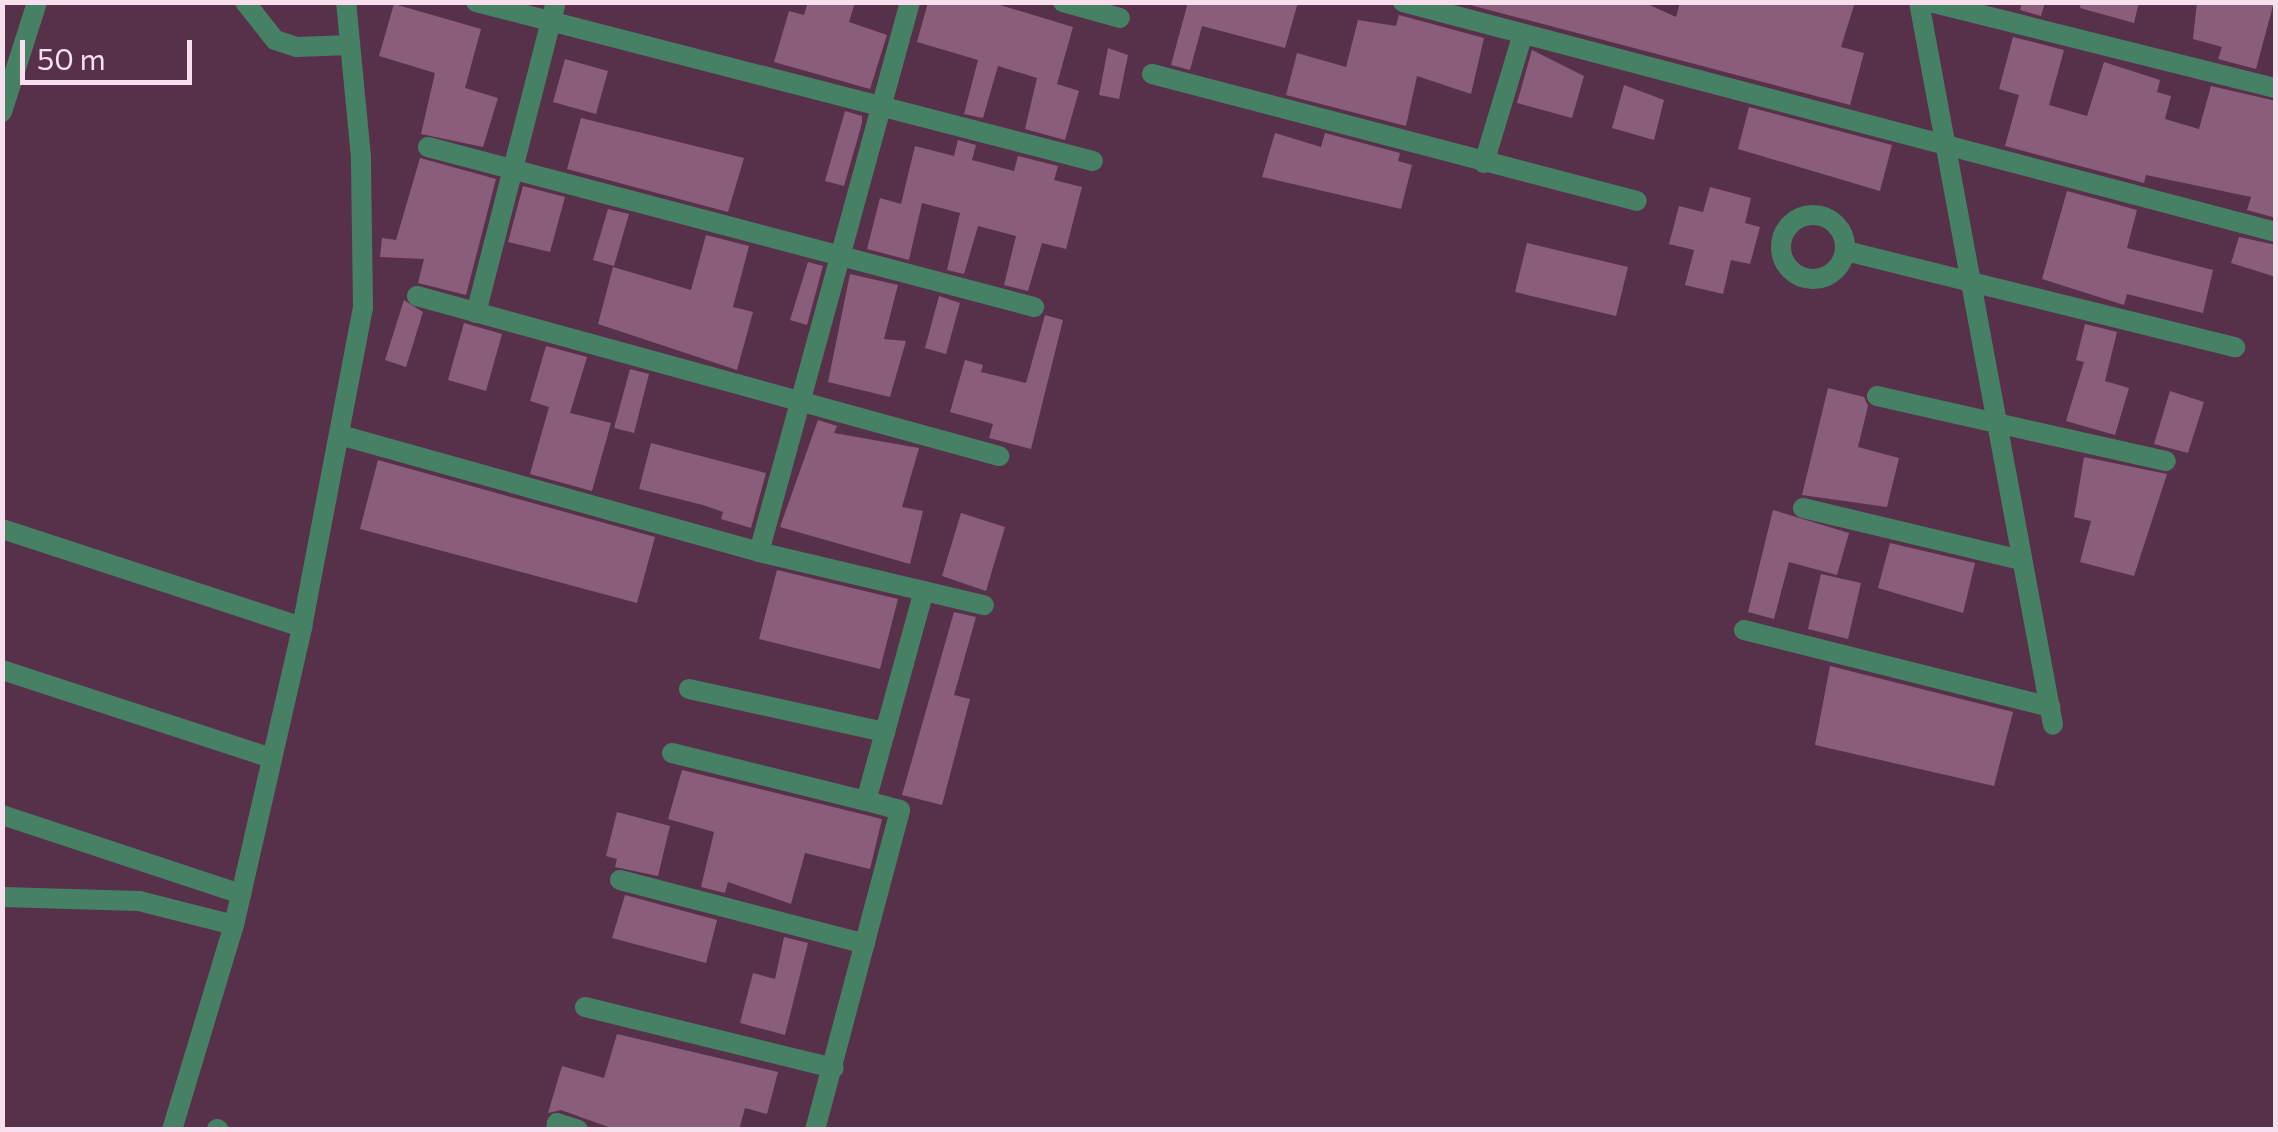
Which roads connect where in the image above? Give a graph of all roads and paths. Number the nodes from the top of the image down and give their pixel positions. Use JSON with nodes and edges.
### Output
{"nodes":[{"id":1,"x":37,"y":2,"type":"edge"},
{"id":2,"x":245,"y":2,"type":"edge"},
{"id":3,"x":346,"y":2,"type":"edge"},
{"id":4,"x":476,"y":2,"type":"edge"},
{"id":5,"x":910,"y":2,"type":"edge"},
{"id":6,"x":1062,"y":2,"type":"edge"},
{"id":7,"x":1403,"y":2,"type":"edge"},
{"id":8,"x":1919,"y":2,"type":"edge"},
{"id":9,"x":1930,"y":2,"type":"edge"},
{"id":10,"x":553,"y":12,"type":"edge"},
{"id":11,"x":1120,"y":18,"type":"dead end"},
{"id":12,"x":1523,"y":34,"type":"junction"},
{"id":13,"x":350,"y":44,"type":"junction"},
{"id":14,"x":1152,"y":74,"type":"dead end"},
{"id":15,"x":2276,"y":88,"type":"edge"},
{"id":16,"x":884,"y":105,"type":"junction"},
{"id":17,"x":2,"y":112,"type":"edge"},
{"id":18,"x":1945,"y":141,"type":"junction"},
{"id":19,"x":428,"y":147,"type":"dead end"},
{"id":20,"x":1093,"y":162,"type":"dead end"},
{"id":21,"x":1484,"y":164,"type":"junction"},
{"id":22,"x":512,"y":170,"type":"junction"},
{"id":23,"x":1637,"y":200,"type":"dead end"},
{"id":24,"x":2276,"y":232,"type":"edge"},
{"id":25,"x":1846,"y":251,"type":"dead end"},
{"id":26,"x":841,"y":256,"type":"junction"},
{"id":27,"x":1967,"y":276,"type":"junction"},
{"id":28,"x":417,"y":296,"type":"dead end"},
{"id":29,"x":1034,"y":307,"type":"dead end"},
{"id":30,"x":476,"y":313,"type":"junction"},
{"id":31,"x":2235,"y":347,"type":"dead end"},
{"id":32,"x":1876,"y":396,"type":"dead end"},
{"id":33,"x":800,"y":402,"type":"junction"},
{"id":34,"x":1995,"y":423,"type":"junction"},
{"id":35,"x":340,"y":436,"type":"junction"},
{"id":36,"x":998,"y":456,"type":"dead end"},
{"id":37,"x":2166,"y":461,"type":"dead end"},
{"id":38,"x":1802,"y":508,"type":"dead end"},
{"id":39,"x":2,"y":529,"type":"edge"},
{"id":40,"x":758,"y":552,"type":"junction"},
{"id":41,"x":2022,"y":560,"type":"junction"},
{"id":42,"x":924,"y":591,"type":"junction"},
{"id":43,"x":984,"y":605,"type":"dead end"},
{"id":44,"x":302,"y":627,"type":"junction"},
{"id":45,"x":1744,"y":630,"type":"dead end"},
{"id":46,"x":2,"y":670,"type":"edge"},
{"id":47,"x":688,"y":689,"type":"dead end"},
{"id":48,"x":885,"y":732,"type":"junction"},
{"id":49,"x":672,"y":753,"type":"dead end"},
{"id":50,"x":272,"y":758,"type":"junction"},
{"id":51,"x":866,"y":800,"type":"junction"},
{"id":52,"x":2,"y":815,"type":"edge"},
{"id":53,"x":620,"y":880,"type":"dead end"},
{"id":54,"x":241,"y":894,"type":"junction"},
{"id":55,"x":2,"y":897,"type":"edge"},
{"id":56,"x":234,"y":926,"type":"junction"},
{"id":57,"x":865,"y":944,"type":"junction"},
{"id":58,"x":585,"y":1007,"type":"dead end"},
{"id":59,"x":834,"y":1068,"type":"junction"},
{"id":60,"x":172,"y":1130,"type":"edge"},
{"id":61,"x":556,"y":1130,"type":"edge"},
{"id":62,"x":578,"y":1130,"type":"edge"},
{"id":63,"x":815,"y":1130,"type":"edge"}],
"edges":[{"from":1,"to":17,"type":"street"},
{"from":2,"to":13,"type":"street"},
{"from":3,"to":13,"type":"street"},
{"from":4,"to":10,"type":"street"},
{"from":5,"to":16,"type":"street"},
{"from":6,"to":11,"type":"street"},
{"from":7,"to":12,"type":"street"},
{"from":8,"to":18,"type":"street"},
{"from":9,"to":15,"type":"street"},
{"from":10,"to":16,"type":"street"},
{"from":10,"to":22,"type":"street"},
{"from":12,"to":18,"type":"street"},
{"from":12,"to":21,"type":"street"},
{"from":13,"to":35,"type":"street"},
{"from":14,"to":21,"type":"street"},
{"from":16,"to":20,"type":"street"},
{"from":16,"to":26,"type":"street"},
{"from":18,"to":24,"type":"street"},
{"from":18,"to":27,"type":"street"},
{"from":19,"to":22,"type":"street"},
{"from":21,"to":23,"type":"street"},
{"from":22,"to":26,"type":"street"},
{"from":22,"to":30,"type":"street"},
{"from":25,"to":27,"type":"street"},
{"from":26,"to":29,"type":"street"},
{"from":26,"to":33,"type":"street"},
{"from":27,"to":31,"type":"street"},
{"from":27,"to":34,"type":"street"},
{"from":28,"to":30,"type":"street"},
{"from":30,"to":33,"type":"street"},
{"from":32,"to":34,"type":"street"},
{"from":33,"to":36,"type":"street"},
{"from":33,"to":40,"type":"street"},
{"from":34,"to":37,"type":"street"},
{"from":34,"to":41,"type":"street"},
{"from":35,"to":40,"type":"street"},
{"from":35,"to":44,"type":"street"},
{"from":38,"to":41,"type":"street"},
{"from":39,"to":44,"type":"street"},
{"from":40,"to":42,"type":"street"},
{"from":41,"to":45,"type":"street"},
{"from":42,"to":43,"type":"street"},
{"from":42,"to":48,"type":"street"},
{"from":44,"to":50,"type":"street"},
{"from":46,"to":50,"type":"street"},
{"from":47,"to":48,"type":"street"},
{"from":48,"to":51,"type":"street"},
{"from":49,"to":51,"type":"street"},
{"from":50,"to":54,"type":"street"},
{"from":51,"to":57,"type":"street"},
{"from":52,"to":54,"type":"street"},
{"from":53,"to":57,"type":"street"},
{"from":54,"to":56,"type":"street"},
{"from":55,"to":56,"type":"street"},
{"from":56,"to":60,"type":"street"},
{"from":57,"to":59,"type":"street"},
{"from":58,"to":59,"type":"street"},
{"from":59,"to":63,"type":"street"},
{"from":61,"to":62,"type":"street"}]}
